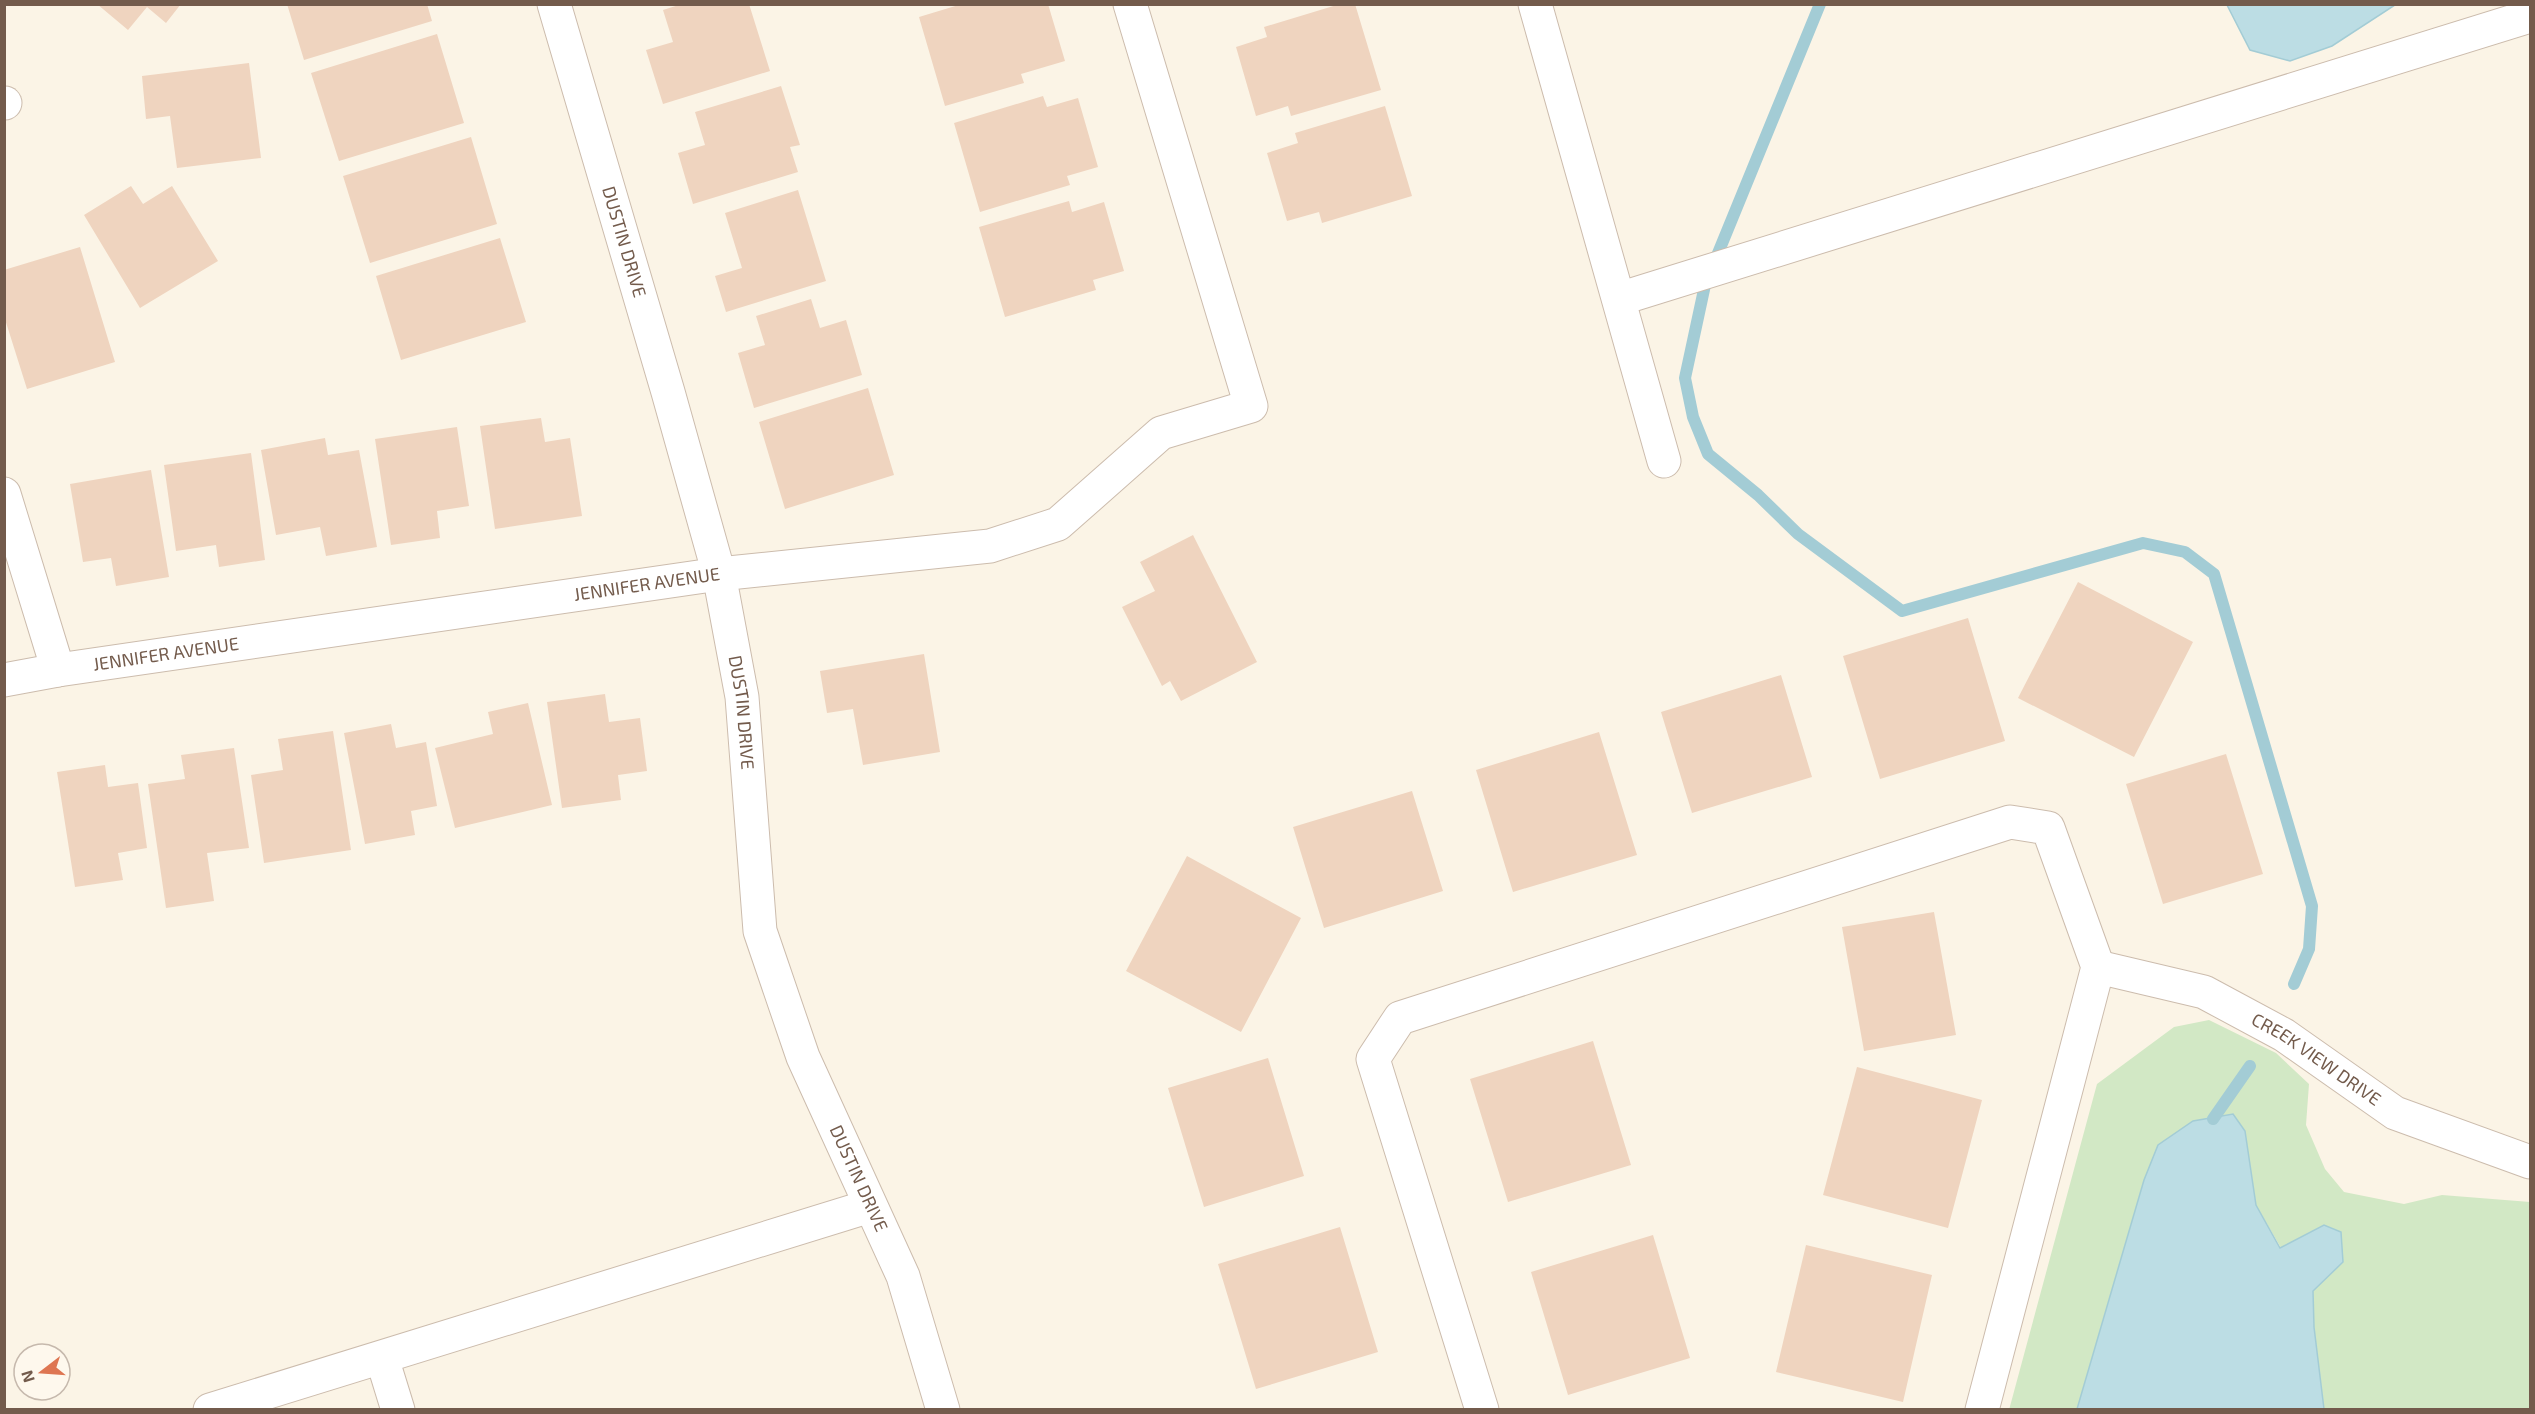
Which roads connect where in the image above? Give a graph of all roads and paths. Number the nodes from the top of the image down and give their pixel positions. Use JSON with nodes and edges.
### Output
{"nodes":[{"id":1,"x":554,"y":4,"type":"edge"},
{"id":2,"x":1130,"y":4,"type":"edge"},
{"id":3,"x":1535,"y":4,"type":"edge"},
{"id":4,"x":2530,"y":16,"type":"edge"},
{"id":5,"x":1619,"y":299,"type":"junction"},
{"id":6,"x":1664,"y":461,"type":"dead end"},
{"id":7,"x":4,"y":494,"type":"edge"},
{"id":8,"x":719,"y":574,"type":"junction"},
{"id":9,"x":58,"y":670,"type":"junction"},
{"id":10,"x":4,"y":680,"type":"edge"},
{"id":11,"x":2098,"y":967,"type":"junction"},
{"id":12,"x":2530,"y":1162,"type":"edge"},
{"id":13,"x":870,"y":1206,"type":"junction"},
{"id":14,"x":382,"y":1358,"type":"junction"},
{"id":15,"x":210,"y":1410,"type":"edge"},
{"id":16,"x":398,"y":1410,"type":"edge"},
{"id":17,"x":943,"y":1410,"type":"edge"},
{"id":18,"x":1482,"y":1410,"type":"edge"},
{"id":19,"x":1983,"y":1410,"type":"edge"}],
"edges":[{"from":1,"to":8,"type":"street","name":"DUSTIN DRIVE"},
{"from":2,"to":8,"type":"street","name":"JENNIFER AVENUE"},
{"from":3,"to":5,"type":"street"},
{"from":4,"to":5,"type":"street"},
{"from":5,"to":6,"type":"street"},
{"from":7,"to":9,"type":"street"},
{"from":8,"to":9,"type":"street","name":"JENNIFER AVENUE"},
{"from":8,"to":13,"type":"street","name":"DUSTIN DRIVE"},
{"from":9,"to":10,"type":"street","name":"JENNIFER AVENUE"},
{"from":11,"to":12,"type":"street","name":"CREEK VIEW DRIVE"},
{"from":11,"to":18,"type":"street"},
{"from":11,"to":19,"type":"street"},
{"from":13,"to":14,"type":"street"},
{"from":13,"to":17,"type":"street","name":"DUSTIN DRIVE"},
{"from":14,"to":15,"type":"street"},
{"from":14,"to":16,"type":"street"}]}
